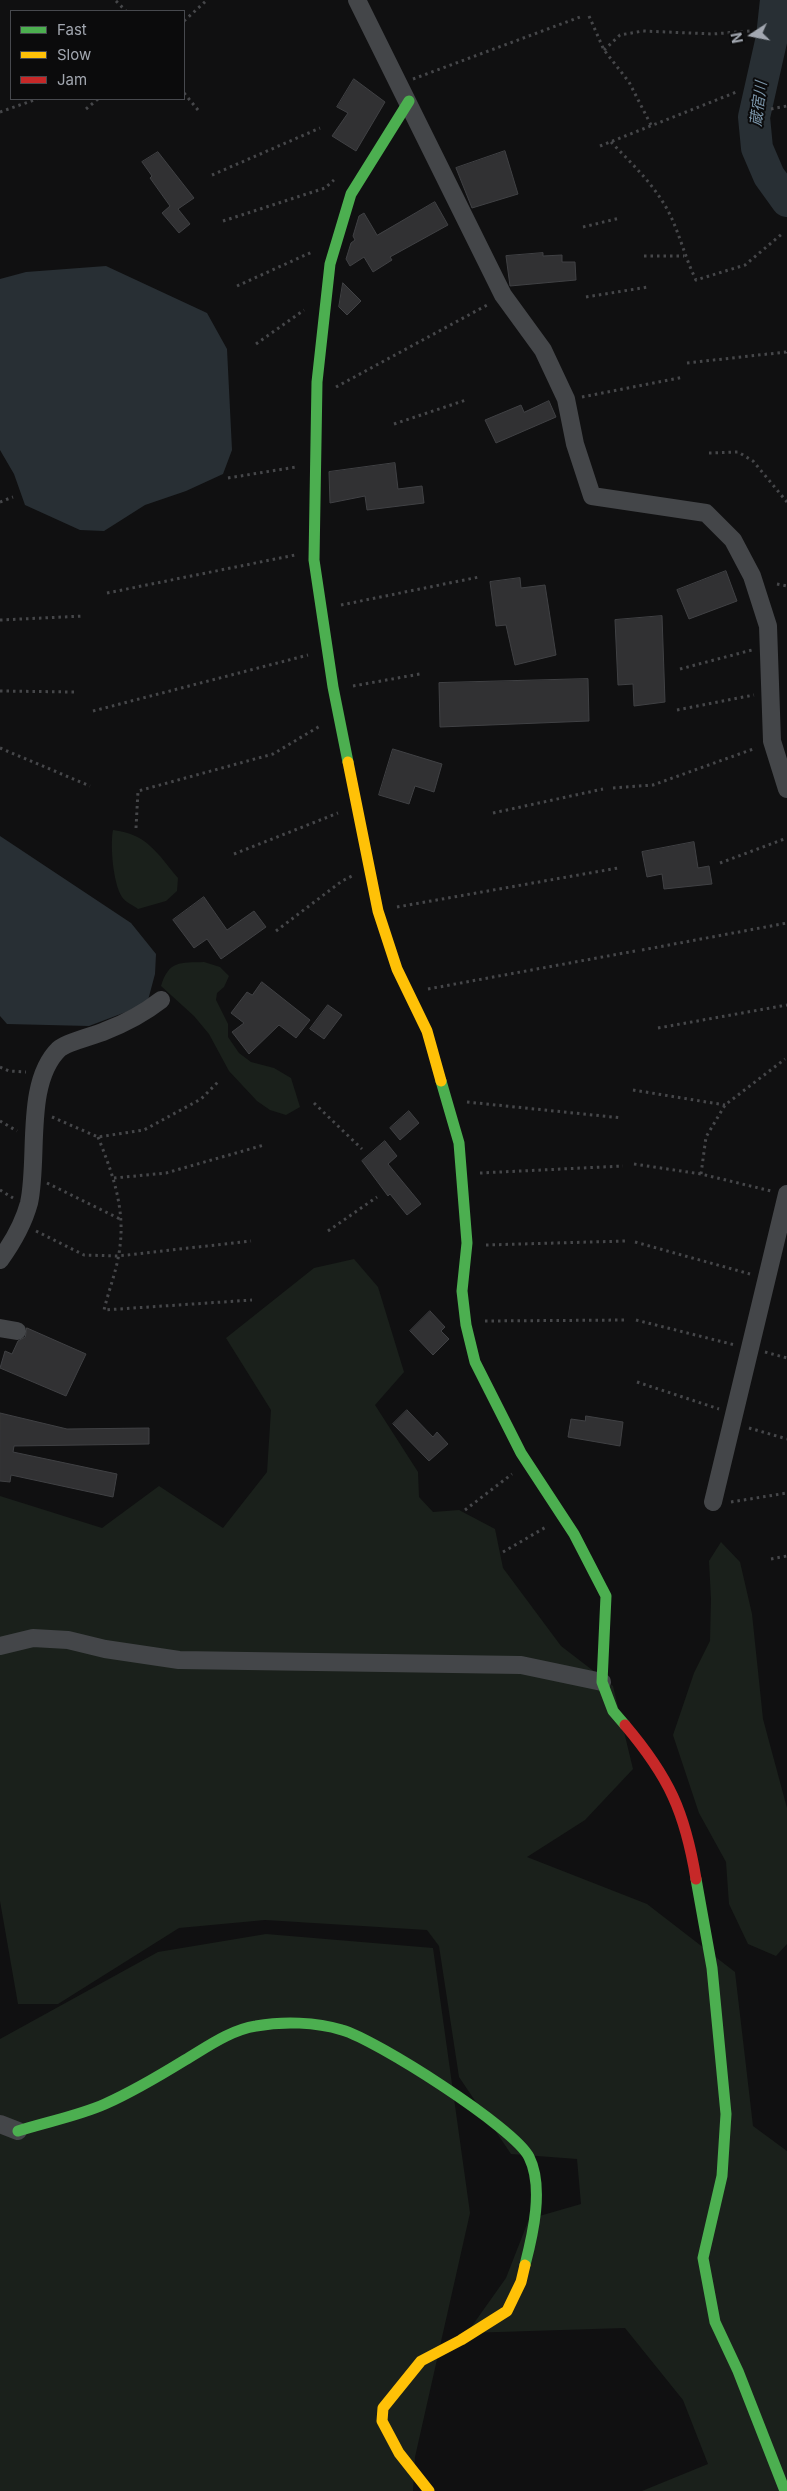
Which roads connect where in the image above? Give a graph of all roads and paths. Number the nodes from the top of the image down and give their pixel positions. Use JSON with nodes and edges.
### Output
{"nodes":[{"id":1,"x":207,"y":0,"type":"edge"},
{"id":2,"x":358,"y":0,"type":"edge"},
{"id":3,"x":116,"y":1,"type":"edge"},
{"id":4,"x":125,"y":10,"type":"edge"},
{"id":5,"x":589,"y":16,"type":"dead end"},
{"id":6,"x":580,"y":18,"type":"dead end"},
{"id":7,"x":185,"y":20,"type":"edge"},
{"id":8,"x":750,"y":31,"type":"dead end"},
{"id":9,"x":604,"y":50,"type":"junction"},
{"id":10,"x":413,"y":79,"type":"dead end"},
{"id":11,"x":739,"y":91,"type":"dead end"},
{"id":12,"x":185,"y":94,"type":"edge"},
{"id":13,"x":34,"y":100,"type":"edge"},
{"id":14,"x":97,"y":100,"type":"edge"},
{"id":15,"x":408,"y":101,"type":"junction"},
{"id":16,"x":787,"y":106,"type":"edge"},
{"id":17,"x":86,"y":109,"type":"dead end"},
{"id":18,"x":772,"y":109,"type":"dead end"},
{"id":19,"x":198,"y":110,"type":"dead end"},
{"id":20,"x":0,"y":112,"type":"edge"},
{"id":21,"x":651,"y":125,"type":"junction"},
{"id":22,"x":320,"y":128,"type":"dead end"},
{"id":23,"x":611,"y":142,"type":"junction"},
{"id":24,"x":600,"y":146,"type":"dead end"},
{"id":25,"x":212,"y":175,"type":"dead end"},
{"id":26,"x":336,"y":178,"type":"dead end"},
{"id":27,"x":620,"y":218,"type":"dead end"},
{"id":28,"x":223,"y":220,"type":"dead end"},
{"id":29,"x":583,"y":227,"type":"dead end"},
{"id":30,"x":783,"y":233,"type":"dead end"},
{"id":31,"x":321,"y":248,"type":"dead end"},
{"id":32,"x":644,"y":256,"type":"dead end"},
{"id":33,"x":684,"y":256,"type":"junction"},
{"id":34,"x":237,"y":286,"type":"dead end"},
{"id":35,"x":648,"y":287,"type":"dead end"},
{"id":36,"x":586,"y":297,"type":"dead end"},
{"id":37,"x":498,"y":299,"type":"dead end"},
{"id":38,"x":306,"y":308,"type":"dead end"},
{"id":39,"x":256,"y":344,"type":"dead end"},
{"id":40,"x":787,"y":350,"type":"edge"},
{"id":41,"x":687,"y":363,"type":"dead end"},
{"id":42,"x":684,"y":377,"type":"dead end"},
{"id":43,"x":335,"y":387,"type":"dead end"},
{"id":44,"x":574,"y":398,"type":"dead end"},
{"id":45,"x":466,"y":400,"type":"dead end"},
{"id":46,"x":394,"y":424,"type":"dead end"},
{"id":47,"x":709,"y":453,"type":"dead end"},
{"id":48,"x":303,"y":466,"type":"dead end"},
{"id":49,"x":228,"y":478,"type":"dead end"},
{"id":50,"x":13,"y":497,"type":"dead end"},
{"id":51,"x":0,"y":502,"type":"edge"},
{"id":52,"x":787,"y":502,"type":"edge"},
{"id":53,"x":302,"y":553,"type":"dead end"},
{"id":54,"x":478,"y":577,"type":"dead end"},
{"id":55,"x":776,"y":584,"type":"dead end"},
{"id":56,"x":787,"y":586,"type":"edge"},
{"id":57,"x":107,"y":593,"type":"dead end"},
{"id":58,"x":340,"y":605,"type":"dead end"},
{"id":59,"x":84,"y":616,"type":"dead end"},
{"id":60,"x":0,"y":620,"type":"edge"},
{"id":61,"x":758,"y":648,"type":"dead end"},
{"id":62,"x":316,"y":653,"type":"dead end"},
{"id":63,"x":680,"y":668,"type":"dead end"},
{"id":64,"x":420,"y":674,"type":"dead end"},
{"id":65,"x":352,"y":686,"type":"dead end"},
{"id":66,"x":0,"y":691,"type":"edge"},
{"id":67,"x":74,"y":692,"type":"dead end"},
{"id":68,"x":759,"y":694,"type":"dead end"},
{"id":69,"x":677,"y":710,"type":"dead end"},
{"id":70,"x":93,"y":711,"type":"dead end"},
{"id":71,"x":326,"y":722,"type":"dead end"},
{"id":72,"x":762,"y":746,"type":"dead end"},
{"id":73,"x":0,"y":748,"type":"edge"},
{"id":74,"x":90,"y":786,"type":"dead end"},
{"id":75,"x":614,"y":788,"type":"dead end"},
{"id":76,"x":603,"y":789,"type":"dead end"},
{"id":77,"x":787,"y":789,"type":"edge"},
{"id":78,"x":347,"y":809,"type":"dead end"},
{"id":79,"x":493,"y":813,"type":"dead end"},
{"id":80,"x":136,"y":828,"type":"dead end"},
{"id":81,"x":787,"y":838,"type":"edge"},
{"id":82,"x":234,"y":854,"type":"dead end"},
{"id":83,"x":720,"y":862,"type":"dead end"},
{"id":84,"x":618,"y":868,"type":"dead end"},
{"id":85,"x":355,"y":875,"type":"dead end"},
{"id":86,"x":389,"y":909,"type":"dead end"},
{"id":87,"x":787,"y":923,"type":"edge"},
{"id":88,"x":276,"y":931,"type":"dead end"},
{"id":89,"x":642,"y":950,"type":"dead end"},
{"id":90,"x":635,"y":951,"type":"dead end"},
{"id":91,"x":420,"y":990,"type":"dead end"},
{"id":92,"x":161,"y":1000,"type":"dead end"},
{"id":93,"x":787,"y":1005,"type":"edge"},
{"id":94,"x":658,"y":1028,"type":"dead end"},
{"id":95,"x":785,"y":1059,"type":"dead end"},
{"id":96,"x":0,"y":1067,"type":"edge"},
{"id":97,"x":35,"y":1073,"type":"dead end"},
{"id":98,"x":218,"y":1082,"type":"dead end"},
{"id":99,"x":633,"y":1090,"type":"dead end"},
{"id":100,"x":459,"y":1101,"type":"dead end"},
{"id":101,"x":314,"y":1103,"type":"dead end"},
{"id":102,"x":725,"y":1105,"type":"junction"},
{"id":103,"x":45,"y":1114,"type":"dead end"},
{"id":104,"x":622,"y":1118,"type":"dead end"},
{"id":105,"x":0,"y":1121,"type":"edge"},
{"id":106,"x":19,"y":1133,"type":"dead end"},
{"id":107,"x":98,"y":1137,"type":"junction"},
{"id":108,"x":264,"y":1145,"type":"dead end"},
{"id":109,"x":362,"y":1149,"type":"dead end"},
{"id":110,"x":634,"y":1164,"type":"dead end"},
{"id":111,"x":623,"y":1166,"type":"dead end"},
{"id":112,"x":479,"y":1173,"type":"dead end"},
{"id":113,"x":701,"y":1174,"type":"junction"},
{"id":114,"x":114,"y":1178,"type":"junction"},
{"id":115,"x":40,"y":1179,"type":"dead end"},
{"id":116,"x":0,"y":1190,"type":"edge"},
{"id":117,"x":783,"y":1194,"type":"edge"},
{"id":118,"x":377,"y":1197,"type":"dead end"},
{"id":119,"x":20,"y":1202,"type":"dead end"},
{"id":120,"x":120,"y":1219,"type":"junction"},
{"id":121,"x":33,"y":1229,"type":"dead end"},
{"id":122,"x":328,"y":1231,"type":"dead end"},
{"id":123,"x":251,"y":1241,"type":"dead end"},
{"id":124,"x":625,"y":1241,"type":"dead end"},
{"id":125,"x":635,"y":1242,"type":"dead end"},
{"id":126,"x":486,"y":1245,"type":"dead end"},
{"id":127,"x":118,"y":1256,"type":"junction"},
{"id":128,"x":0,"y":1260,"type":"edge"},
{"id":129,"x":759,"y":1276,"type":"dead end"},
{"id":130,"x":252,"y":1300,"type":"dead end"},
{"id":131,"x":627,"y":1320,"type":"dead end"},
{"id":132,"x":636,"y":1320,"type":"dead end"},
{"id":133,"x":479,"y":1321,"type":"dead end"},
{"id":134,"x":742,"y":1347,"type":"dead end"},
{"id":135,"x":759,"y":1351,"type":"dead end"},
{"id":136,"x":787,"y":1358,"type":"edge"},
{"id":137,"x":637,"y":1382,"type":"dead end"},
{"id":138,"x":726,"y":1411,"type":"dead end"},
{"id":139,"x":741,"y":1425,"type":"dead end"},
{"id":140,"x":787,"y":1439,"type":"edge"},
{"id":141,"x":520,"y":1468,"type":"dead end"},
{"id":142,"x":787,"y":1493,"type":"edge"},
{"id":143,"x":719,"y":1502,"type":"joint"},
{"id":144,"x":465,"y":1510,"type":"dead end"},
{"id":145,"x":548,"y":1526,"type":"dead end"},
{"id":146,"x":503,"y":1552,"type":"dead end"},
{"id":147,"x":787,"y":1556,"type":"edge"},
{"id":148,"x":771,"y":1559,"type":"dead end"},
{"id":149,"x":0,"y":1646,"type":"edge"},
{"id":150,"x":602,"y":1682,"type":"junction"},
{"id":151,"x":0,"y":2124,"type":"edge"},
{"id":152,"x":18,"y":2131,"type":"junction"},
{"id":153,"x":0,"y":2135,"type":"edge"},
{"id":154,"x":429,"y":2491,"type":"edge"},
{"id":155,"x":785,"y":2491,"type":"edge"}],
"edges":[{"from":1,"to":7,"type":"path"},
{"from":2,"to":15,"type":"street"},
{"from":3,"to":4,"type":"path"},
{"from":5,"to":9,"type":"path"},
{"from":6,"to":10,"type":"path"},
{"from":8,"to":9,"type":"path"},
{"from":9,"to":21,"type":"path"},
{"from":11,"to":21,"type":"path"},
{"from":12,"to":19,"type":"path"},
{"from":13,"to":20,"type":"path"},
{"from":14,"to":17,"type":"path"},
{"from":15,"to":77,"type":"street"},
{"from":15,"to":150,"type":"street"},
{"from":16,"to":18,"type":"path"},
{"from":21,"to":23,"type":"path"},
{"from":22,"to":25,"type":"path"},
{"from":23,"to":24,"type":"path"},
{"from":23,"to":33,"type":"path"},
{"from":26,"to":28,"type":"path"},
{"from":27,"to":29,"type":"path"},
{"from":30,"to":33,"type":"path"},
{"from":31,"to":34,"type":"path"},
{"from":32,"to":33,"type":"path"},
{"from":35,"to":36,"type":"path"},
{"from":37,"to":43,"type":"path"},
{"from":38,"to":39,"type":"path"},
{"from":40,"to":41,"type":"path"},
{"from":42,"to":44,"type":"path"},
{"from":45,"to":46,"type":"path"},
{"from":47,"to":52,"type":"path"},
{"from":48,"to":49,"type":"path"},
{"from":50,"to":51,"type":"path"},
{"from":53,"to":57,"type":"path"},
{"from":54,"to":58,"type":"path"},
{"from":55,"to":56,"type":"path"},
{"from":59,"to":60,"type":"path"},
{"from":61,"to":63,"type":"path"},
{"from":62,"to":70,"type":"path"},
{"from":64,"to":65,"type":"path"},
{"from":66,"to":67,"type":"path"},
{"from":68,"to":69,"type":"path"},
{"from":71,"to":80,"type":"path"},
{"from":72,"to":75,"type":"path"},
{"from":73,"to":74,"type":"path"},
{"from":76,"to":79,"type":"path"},
{"from":78,"to":82,"type":"path"},
{"from":81,"to":83,"type":"path"},
{"from":84,"to":86,"type":"path"},
{"from":85,"to":88,"type":"path"},
{"from":87,"to":89,"type":"path"},
{"from":90,"to":91,"type":"path"},
{"from":92,"to":128,"type":"street"},
{"from":93,"to":94,"type":"path"},
{"from":95,"to":102,"type":"path"},
{"from":96,"to":97,"type":"path"},
{"from":98,"to":107,"type":"path"},
{"from":99,"to":102,"type":"path"},
{"from":100,"to":104,"type":"path"},
{"from":101,"to":109,"type":"path"},
{"from":102,"to":113,"type":"path"},
{"from":103,"to":107,"type":"path"},
{"from":105,"to":106,"type":"path"},
{"from":107,"to":114,"type":"path"},
{"from":108,"to":114,"type":"path"},
{"from":110,"to":113,"type":"path"},
{"from":111,"to":112,"type":"path"},
{"from":113,"to":117,"type":"path"},
{"from":114,"to":120,"type":"path"},
{"from":115,"to":120,"type":"path"},
{"from":116,"to":119,"type":"path"},
{"from":117,"to":143,"type":"street"},
{"from":118,"to":122,"type":"path"},
{"from":120,"to":127,"type":"path"},
{"from":121,"to":127,"type":"path"},
{"from":123,"to":127,"type":"path"},
{"from":124,"to":126,"type":"path"},
{"from":125,"to":129,"type":"path"},
{"from":127,"to":130,"type":"path"},
{"from":131,"to":133,"type":"path"},
{"from":132,"to":134,"type":"path"},
{"from":135,"to":136,"type":"path"},
{"from":137,"to":138,"type":"path"},
{"from":139,"to":140,"type":"path"},
{"from":141,"to":144,"type":"path"},
{"from":142,"to":143,"type":"path"},
{"from":145,"to":146,"type":"path"},
{"from":147,"to":148,"type":"path"},
{"from":149,"to":150,"type":"street"},
{"from":150,"to":155,"type":"street"},
{"from":151,"to":152,"type":"street"},
{"from":152,"to":153,"type":"street"},
{"from":152,"to":154,"type":"street"}]}
